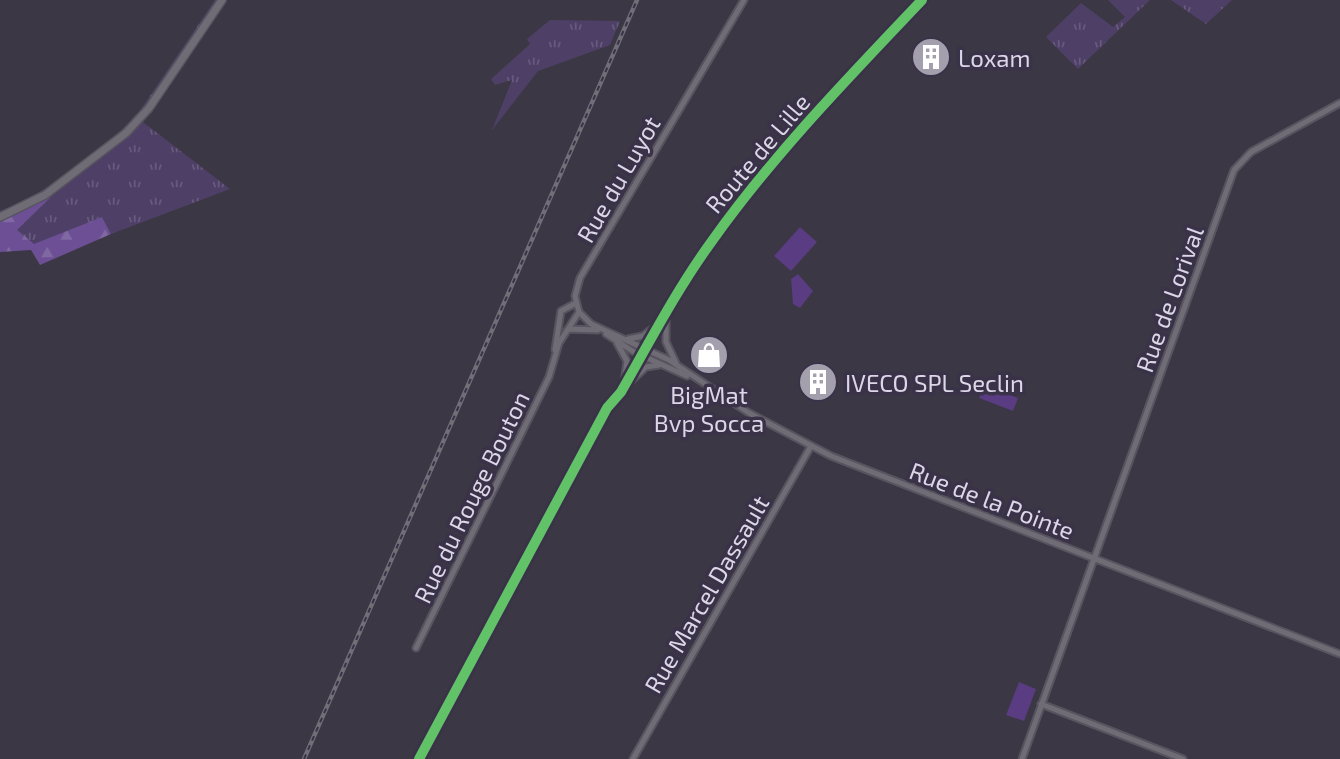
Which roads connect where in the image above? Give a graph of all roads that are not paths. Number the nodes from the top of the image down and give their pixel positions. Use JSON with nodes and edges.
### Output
{"nodes":[{"id":1,"x":222,"y":0,"type":"edge"},
{"id":2,"x":744,"y":0,"type":"edge"},
{"id":3,"x":922,"y":0,"type":"edge"},
{"id":4,"x":1340,"y":103,"type":"edge"},
{"id":5,"x":0,"y":217,"type":"edge"},
{"id":6,"x":576,"y":303,"type":"junction"},
{"id":7,"x":668,"y":309,"type":"junction"},
{"id":8,"x":579,"y":312,"type":"junction"},
{"id":9,"x":559,"y":317,"type":"junction"},
{"id":10,"x":569,"y":329,"type":"junction"},
{"id":11,"x":602,"y":331,"type":"junction"},
{"id":12,"x":624,"y":339,"type":"junction"},
{"id":13,"x":616,"y":342,"type":"junction"},
{"id":14,"x":644,"y":352,"type":"junction"},
{"id":15,"x":554,"y":359,"type":"junction"},
{"id":16,"x":678,"y":365,"type":"junction"},
{"id":17,"x":670,"y":367,"type":"junction"},
{"id":18,"x":696,"y":380,"type":"junction"},
{"id":19,"x":621,"y":392,"type":"junction"},
{"id":20,"x":811,"y":446,"type":"junction"},
{"id":21,"x":1094,"y":559,"type":"junction"},
{"id":22,"x":416,"y":648,"type":"dead end"},
{"id":23,"x":1340,"y":654,"type":"edge"},
{"id":24,"x":1041,"y":704,"type":"junction"},
{"id":25,"x":419,"y":759,"type":"edge"},
{"id":26,"x":633,"y":759,"type":"edge"},
{"id":27,"x":1022,"y":759,"type":"edge"},
{"id":28,"x":1183,"y":759,"type":"edge"}],
"edges":[{"from":1,"to":5,"type":"main road"},
{"from":2,"to":6,"type":"street","name":"Rue du Luyot"},
{"from":3,"to":7,"type":"main road","name":"Route de Lille"},
{"from":4,"to":21,"type":"street","name":"Rue de Lorival"},
{"from":6,"to":8,"type":"street"},
{"from":6,"to":9,"type":"street"},
{"from":7,"to":12,"type":"street"},
{"from":7,"to":14,"type":"main road","name":"Route de Lille"},
{"from":7,"to":16,"type":"street"},
{"from":8,"to":10,"type":"street","name":"Rue du Rouge Bouton"},
{"from":8,"to":11,"type":"street"},
{"from":9,"to":10,"type":"street"},
{"from":9,"to":15,"type":"street","name":"Rue du Rouge Bouton"},
{"from":10,"to":11,"type":"street"},
{"from":10,"to":15,"type":"street","name":"Rue du Rouge Bouton"},
{"from":11,"to":12,"type":"street"},
{"from":11,"to":13,"type":"street"},
{"from":12,"to":14,"type":"street"},
{"from":13,"to":14,"type":"street"},
{"from":13,"to":19,"type":"street"},
{"from":14,"to":16,"type":"street","name":"Rue de la Pointe"},
{"from":14,"to":17,"type":"street"},
{"from":14,"to":19,"type":"main road","name":"Route de Lille"},
{"from":15,"to":22,"type":"street","name":"Rue du Rouge Bouton"},
{"from":16,"to":18,"type":"street","name":"Rue de la Pointe"},
{"from":17,"to":18,"type":"street"},
{"from":17,"to":19,"type":"street"},
{"from":18,"to":20,"type":"street","name":"Rue de la Pointe"},
{"from":19,"to":25,"type":"main road","name":"Route de Lille"},
{"from":20,"to":21,"type":"street","name":"Rue de la Pointe"},
{"from":20,"to":26,"type":"street","name":"Rue Marcel Dassault"},
{"from":21,"to":23,"type":"street","name":"Rue de la Pointe"},
{"from":21,"to":24,"type":"street"},
{"from":24,"to":27,"type":"street"},
{"from":24,"to":28,"type":"street"}]}
